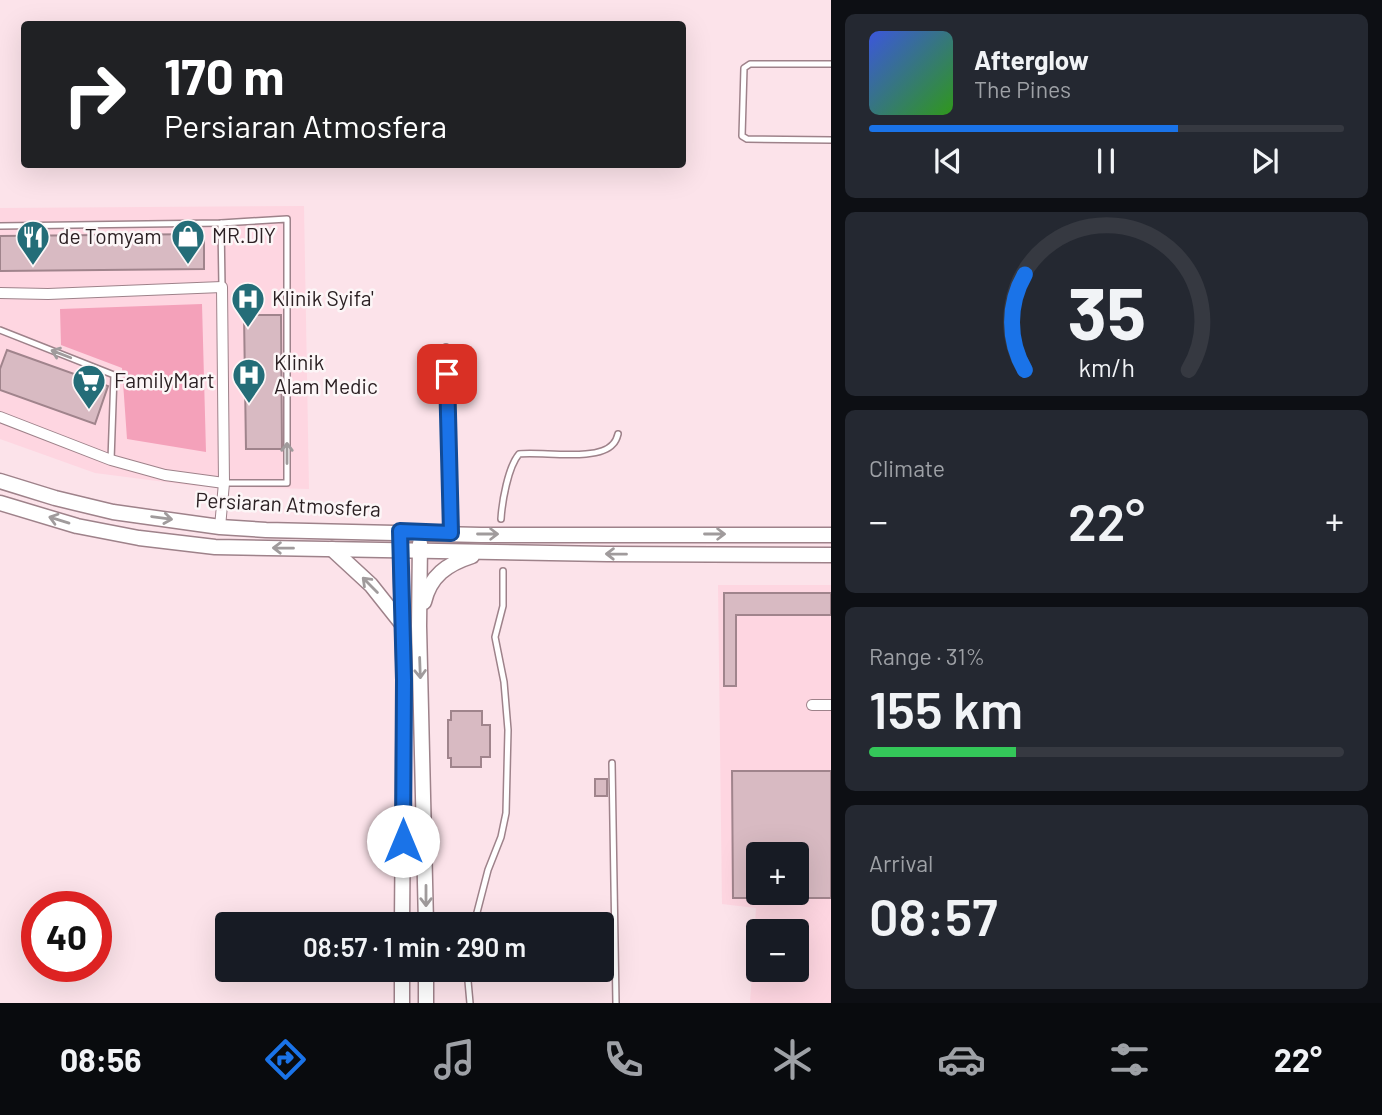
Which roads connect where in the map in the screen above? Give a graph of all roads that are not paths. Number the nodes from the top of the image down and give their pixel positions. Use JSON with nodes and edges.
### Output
{"nodes":[{"id":1,"x":831,"y":64,"type":"edge"},
{"id":2,"x":831,"y":140,"type":"edge"},
{"id":3,"x":221,"y":223,"type":"junction"},
{"id":4,"x":0,"y":226,"type":"edge"},
{"id":5,"x":222,"y":288,"type":"junction"},
{"id":6,"x":0,"y":293,"type":"edge"},
{"id":7,"x":0,"y":330,"type":"edge"},
{"id":8,"x":446,"y":347,"type":"dead end"},
{"id":9,"x":0,"y":417,"type":"edge"},
{"id":10,"x":618,"y":434,"type":"dead end"},
{"id":11,"x":111,"y":460,"type":"junction"},
{"id":12,"x":0,"y":481,"type":"edge"},
{"id":13,"x":224,"y":483,"type":"junction"},
{"id":14,"x":0,"y":503,"type":"edge"},
{"id":15,"x":501,"y":519,"type":"dead end"},
{"id":16,"x":220,"y":527,"type":"junction"},
{"id":17,"x":400,"y":531,"type":"junction"},
{"id":18,"x":419,"y":531,"type":"junction"},
{"id":19,"x":451,"y":533,"type":"junction"},
{"id":20,"x":831,"y":535,"type":"edge"},
{"id":21,"x":332,"y":549,"type":"junction"},
{"id":22,"x":401,"y":551,"type":"junction"},
{"id":23,"x":420,"y":551,"type":"junction"},
{"id":24,"x":483,"y":553,"type":"junction"},
{"id":25,"x":831,"y":555,"type":"edge"},
{"id":26,"x":503,"y":571,"type":"dead end"},
{"id":27,"x":403,"y":625,"type":"junction"},
{"id":28,"x":419,"y":626,"type":"junction"},
{"id":29,"x":812,"y":705,"type":"dead end"},
{"id":30,"x":831,"y":705,"type":"edge"},
{"id":31,"x":612,"y":763,"type":"dead end"},
{"id":32,"x":402,"y":912,"type":"edge"},
{"id":33,"x":426,"y":912,"type":"edge"},
{"id":34,"x":477,"y":912,"type":"edge"},
{"id":35,"x":402,"y":982,"type":"edge"},
{"id":36,"x":426,"y":982,"type":"edge"},
{"id":37,"x":468,"y":982,"type":"edge"},
{"id":38,"x":402,"y":1003,"type":"edge"},
{"id":39,"x":426,"y":1003,"type":"edge"},
{"id":40,"x":470,"y":1003,"type":"edge"},
{"id":41,"x":616,"y":1003,"type":"edge"}],
"edges":[{"from":1,"to":2,"type":"lane"},
{"from":3,"to":4,"type":"lane"},
{"from":3,"to":5,"type":"lane"},
{"from":13,"to":3,"type":"lane","one_way":true},
{"from":5,"to":6,"type":"street"},
{"from":5,"to":13,"type":"street"},
{"from":11,"to":7,"type":"lane","one_way":true},
{"from":8,"to":19,"type":"lane"},
{"from":9,"to":11,"type":"street"},
{"from":10,"to":15,"type":"lane"},
{"from":11,"to":13,"type":"street"},
{"from":12,"to":16,"type":"street","name":"Persiaran Atmosfera","one_way":true},
{"from":13,"to":16,"type":"street"},
{"from":21,"to":14,"type":"street","name":"Persiaran Atmosfera","one_way":true},
{"from":16,"to":17,"type":"street","name":"Persiaran Atmosfera"},
{"from":17,"to":18,"type":"street","name":"Persiaran Atmosfera"},
{"from":17,"to":22,"type":"street"},
{"from":18,"to":19,"type":"street","name":"Persiaran Atmosfera"},
{"from":18,"to":23,"type":"street"},
{"from":19,"to":20,"type":"street","name":"Persiaran Atmosfera","one_way":true},
{"from":21,"to":22,"type":"street","name":"Persiaran Atmosfera"},
{"from":27,"to":21,"type":"street","one_way":true},
{"from":22,"to":23,"type":"street","name":"Persiaran Atmosfera"},
{"from":22,"to":27,"type":"street"},
{"from":23,"to":24,"type":"street","name":"Persiaran Atmosfera"},
{"from":23,"to":28,"type":"street"},
{"from":25,"to":24,"type":"street","name":"Persiaran Atmosfera","one_way":true},
{"from":24,"to":28,"type":"street"},
{"from":26,"to":34,"type":"lane"},
{"from":27,"to":32,"type":"street"},
{"from":28,"to":33,"type":"street","one_way":true},
{"from":29,"to":30,"type":"street"},
{"from":31,"to":41,"type":"lane"},
{"from":35,"to":38,"type":"street"},
{"from":36,"to":39,"type":"street"},
{"from":37,"to":40,"type":"lane"}]}
